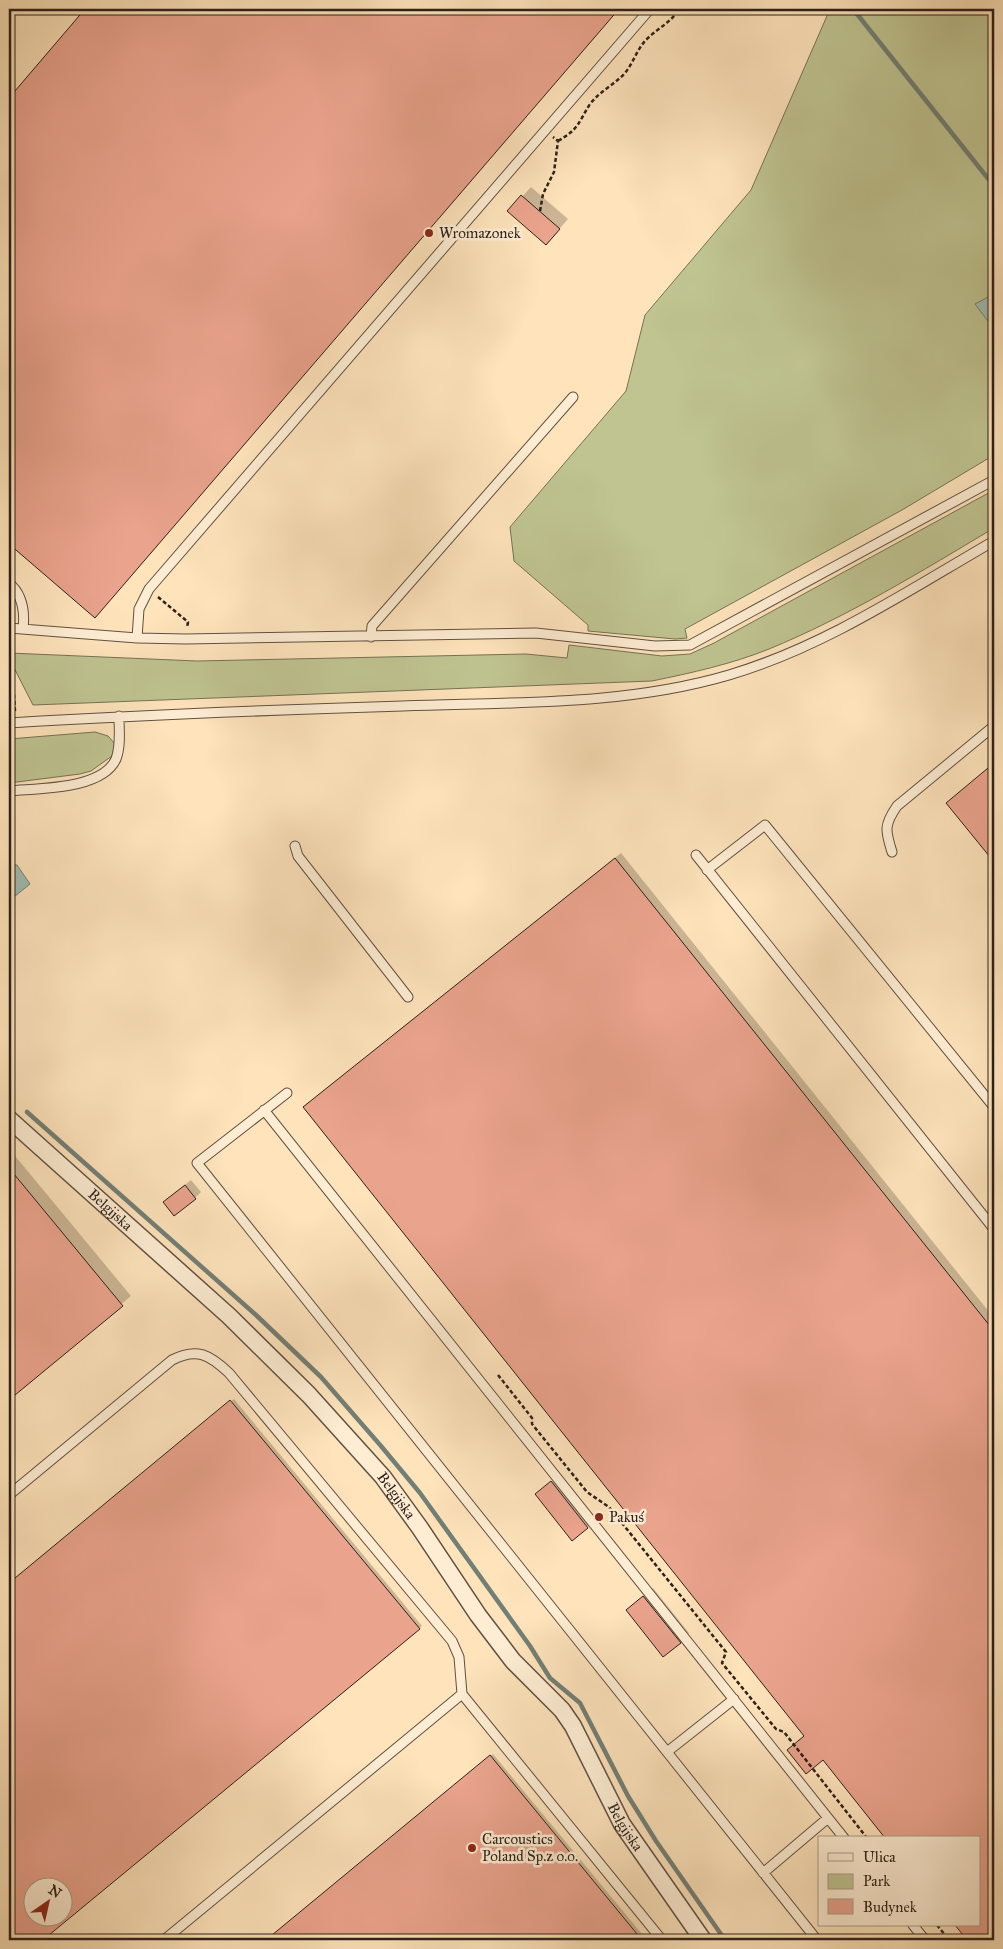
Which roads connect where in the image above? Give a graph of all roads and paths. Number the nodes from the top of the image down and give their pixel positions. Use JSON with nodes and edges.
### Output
{"nodes":[{"id":1,"x":650,"y":9,"type":"edge"},
{"id":2,"x":679,"y":9,"type":"edge"},
{"id":3,"x":545,"y":130,"type":"junction"},
{"id":4,"x":558,"y":141,"type":"junction"},
{"id":5,"x":540,"y":211,"type":"dead end"},
{"id":6,"x":573,"y":397,"type":"dead end"},
{"id":7,"x":994,"y":480,"type":"edge"},
{"id":8,"x":994,"y":542,"type":"edge"},
{"id":9,"x":9,"y":583,"type":"edge"},
{"id":10,"x":149,"y":590,"type":"junction"},
{"id":11,"x":9,"y":628,"type":"edge"},
{"id":12,"x":23,"y":629,"type":"junction"},
{"id":13,"x":372,"y":637,"type":"junction"},
{"id":14,"x":137,"y":638,"type":"junction"},
{"id":15,"x":186,"y":640,"type":"junction"},
{"id":16,"x":9,"y":690,"type":"edge"},
{"id":17,"x":119,"y":716,"type":"junction"},
{"id":18,"x":12,"y":723,"type":"edge"},
{"id":19,"x":994,"y":726,"type":"edge"},
{"id":20,"x":9,"y":791,"type":"edge"},
{"id":21,"x":295,"y":846,"type":"dead end"},
{"id":22,"x":892,"y":852,"type":"dead end"},
{"id":23,"x":696,"y":855,"type":"dead end"},
{"id":24,"x":708,"y":870,"type":"junction"},
{"id":25,"x":408,"y":997,"type":"dead end"},
{"id":26,"x":287,"y":1092,"type":"dead end"},
{"id":27,"x":994,"y":1107,"type":"edge"},
{"id":28,"x":264,"y":1110,"type":"junction"},
{"id":29,"x":9,"y":1119,"type":"edge"},
{"id":30,"x":994,"y":1229,"type":"edge"},
{"id":31,"x":498,"y":1375,"type":"dead end"},
{"id":32,"x":9,"y":1495,"type":"edge"},
{"id":33,"x":462,"y":1694,"type":"junction"},
{"id":34,"x":734,"y":1699,"type":"junction"},
{"id":35,"x":667,"y":1752,"type":"junction"},
{"id":36,"x":828,"y":1818,"type":"junction"},
{"id":37,"x":842,"y":1836,"type":"edge"},
{"id":38,"x":865,"y":1836,"type":"edge"},
{"id":39,"x":763,"y":1873,"type":"junction"},
{"id":40,"x":915,"y":1926,"type":"edge"},
{"id":41,"x":938,"y":1926,"type":"edge"},
{"id":42,"x":164,"y":1940,"type":"edge"},
{"id":43,"x":662,"y":1940,"type":"edge"},
{"id":44,"x":703,"y":1940,"type":"edge"},
{"id":45,"x":817,"y":1940,"type":"edge"},
{"id":46,"x":925,"y":1940,"type":"edge"},
{"id":47,"x":949,"y":1940,"type":"edge"}],
"edges":[{"from":1,"to":3,"type":"lane"},
{"from":2,"to":4,"type":"path"},
{"from":3,"to":4,"type":"path"},
{"from":3,"to":10,"type":"lane"},
{"from":4,"to":5,"type":"path"},
{"from":6,"to":13,"type":"lane"},
{"from":7,"to":13,"type":"lane"},
{"from":8,"to":17,"type":"lane"},
{"from":9,"to":12,"type":"lane"},
{"from":10,"to":14,"type":"lane"},
{"from":10,"to":15,"type":"path"},
{"from":11,"to":12,"type":"lane"},
{"from":12,"to":14,"type":"lane"},
{"from":13,"to":15,"type":"lane"},
{"from":14,"to":15,"type":"lane"},
{"from":16,"to":18,"type":"path"},
{"from":17,"to":18,"type":"lane"},
{"from":17,"to":20,"type":"lane"},
{"from":19,"to":22,"type":"lane"},
{"from":21,"to":25,"type":"lane"},
{"from":23,"to":24,"type":"lane"},
{"from":24,"to":27,"type":"lane"},
{"from":24,"to":30,"type":"lane"},
{"from":26,"to":28,"type":"lane"},
{"from":28,"to":34,"type":"lane"},
{"from":28,"to":35,"type":"lane"},
{"from":29,"to":44,"type":"street","name":"Belgijska"},
{"from":31,"to":38,"type":"path"},
{"from":32,"to":33,"type":"lane"},
{"from":33,"to":42,"type":"lane"},
{"from":33,"to":43,"type":"lane"},
{"from":34,"to":35,"type":"lane"},
{"from":34,"to":36,"type":"lane"},
{"from":35,"to":39,"type":"lane"},
{"from":36,"to":37,"type":"lane"},
{"from":36,"to":39,"type":"lane"},
{"from":39,"to":45,"type":"lane"},
{"from":40,"to":46,"type":"lane"},
{"from":41,"to":47,"type":"path"}]}
